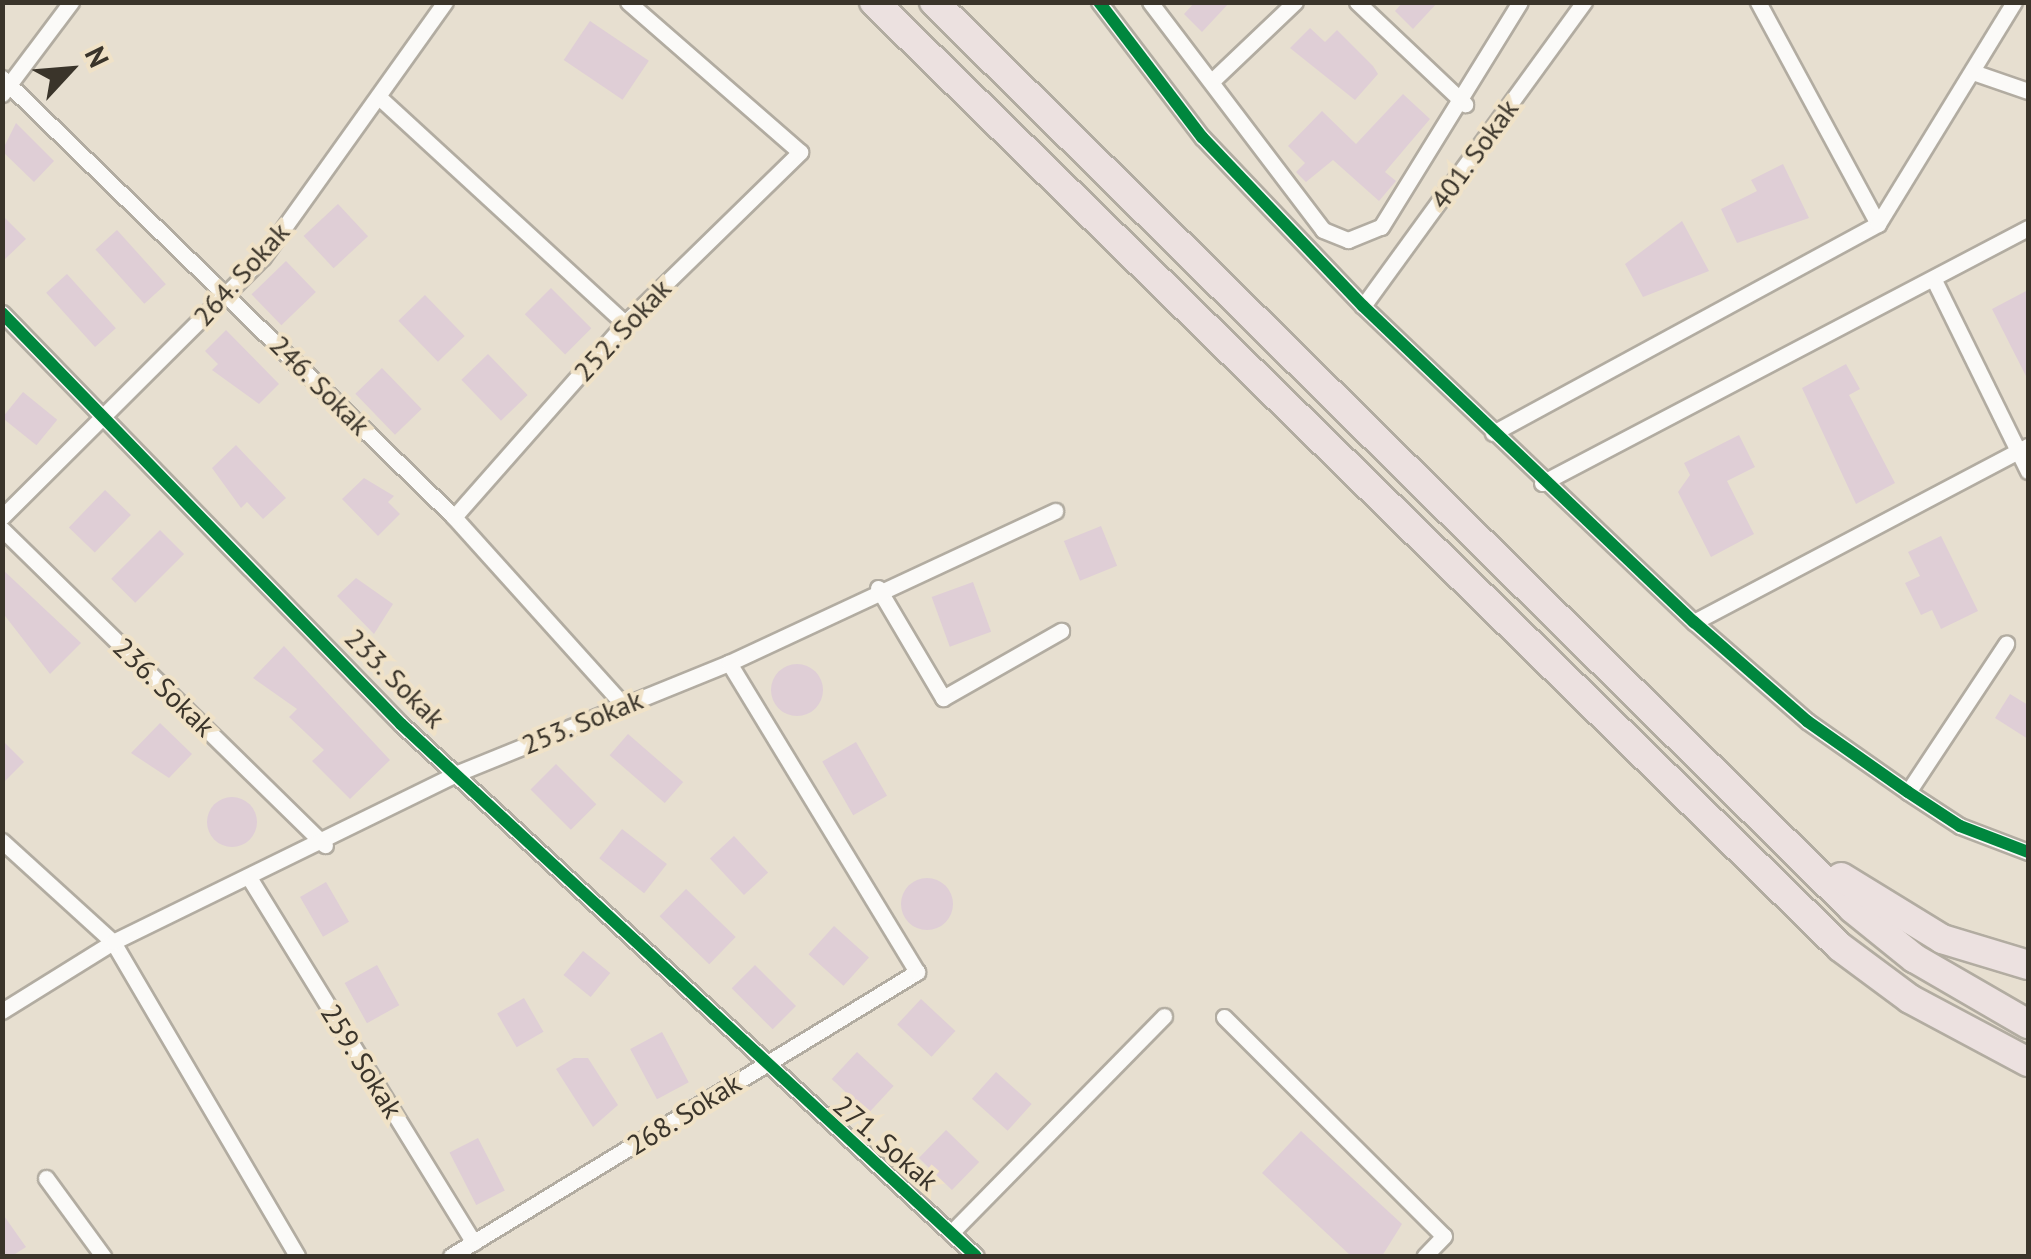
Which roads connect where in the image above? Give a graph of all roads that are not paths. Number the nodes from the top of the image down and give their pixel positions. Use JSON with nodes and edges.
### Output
{"nodes":[{"id":1,"x":71,"y":2,"type":"edge"},
{"id":2,"x":445,"y":2,"type":"edge"},
{"id":3,"x":628,"y":2,"type":"edge"},
{"id":4,"x":874,"y":2,"type":"edge"},
{"id":5,"x":934,"y":2,"type":"edge"},
{"id":6,"x":1099,"y":2,"type":"edge"},
{"id":7,"x":1150,"y":2,"type":"edge"},
{"id":8,"x":1295,"y":2,"type":"edge"},
{"id":9,"x":1357,"y":2,"type":"edge"},
{"id":10,"x":1520,"y":2,"type":"edge"},
{"id":11,"x":1584,"y":2,"type":"edge"},
{"id":12,"x":1758,"y":2,"type":"edge"},
{"id":13,"x":2014,"y":2,"type":"edge"},
{"id":14,"x":1973,"y":72,"type":"junction"},
{"id":15,"x":1213,"y":80,"type":"junction"},
{"id":16,"x":5,"y":86,"type":"edge"},
{"id":17,"x":2028,"y":91,"type":"edge"},
{"id":18,"x":380,"y":98,"type":"junction"},
{"id":19,"x":1465,"y":104,"type":"junction"},
{"id":20,"x":1878,"y":224,"type":"junction"},
{"id":21,"x":2028,"y":228,"type":"edge"},
{"id":22,"x":1934,"y":280,"type":"junction"},
{"id":23,"x":228,"y":296,"type":"junction"},
{"id":24,"x":1363,"y":306,"type":"junction"},
{"id":25,"x":2,"y":313,"type":"edge"},
{"id":26,"x":625,"y":323,"type":"junction"},
{"id":27,"x":103,"y":414,"type":"junction"},
{"id":28,"x":1493,"y":433,"type":"junction"},
{"id":29,"x":2023,"y":449,"type":"edge"},
{"id":30,"x":2028,"y":471,"type":"edge"},
{"id":31,"x":1542,"y":483,"type":"junction"},
{"id":32,"x":1055,"y":511,"type":"dead end"},
{"id":33,"x":2,"y":517,"type":"edge"},
{"id":34,"x":454,"y":518,"type":"junction"},
{"id":35,"x":2,"y":529,"type":"edge"},
{"id":36,"x":878,"y":588,"type":"junction"},
{"id":37,"x":1694,"y":622,"type":"junction"},
{"id":38,"x":1061,"y":631,"type":"dead end"},
{"id":39,"x":2006,"y":644,"type":"dead end"},
{"id":40,"x":730,"y":663,"type":"junction"},
{"id":41,"x":624,"y":705,"type":"junction"},
{"id":42,"x":458,"y":773,"type":"junction"},
{"id":43,"x":1908,"y":792,"type":"junction"},
{"id":44,"x":1747,"y":809,"type":"junction"},
{"id":45,"x":2,"y":842,"type":"edge"},
{"id":46,"x":325,"y":845,"type":"junction"},
{"id":47,"x":2028,"y":852,"type":"edge"},
{"id":48,"x":250,"y":880,"type":"junction"},
{"id":49,"x":112,"y":942,"type":"junction"},
{"id":50,"x":2028,"y":965,"type":"edge"},
{"id":51,"x":2,"y":1011,"type":"edge"},
{"id":52,"x":1164,"y":1016,"type":"dead end"},
{"id":53,"x":1224,"y":1017,"type":"dead end"},
{"id":54,"x":2028,"y":1024,"type":"edge"},
{"id":55,"x":2028,"y":1062,"type":"edge"},
{"id":56,"x":767,"y":1064,"type":"junction"},
{"id":57,"x":46,"y":1178,"type":"dead end"},
{"id":58,"x":951,"y":1233,"type":"junction"},
{"id":59,"x":474,"y":1243,"type":"junction"},
{"id":60,"x":103,"y":1256,"type":"edge"},
{"id":61,"x":297,"y":1256,"type":"edge"},
{"id":62,"x":452,"y":1256,"type":"edge"},
{"id":63,"x":976,"y":1256,"type":"edge"},
{"id":64,"x":1425,"y":1256,"type":"edge"}],
"edges":[{"from":1,"to":16,"type":"street"},
{"from":2,"to":18,"type":"street","name":"264. Sokak"},
{"from":3,"to":26,"type":"street","name":"252. Sokak"},
{"from":4,"to":55,"type":"highway"},
{"from":5,"to":44,"type":"highway"},
{"from":6,"to":24,"type":"street"},
{"from":7,"to":15,"type":"street"},
{"from":8,"to":15,"type":"street"},
{"from":9,"to":19,"type":"street"},
{"from":10,"to":19,"type":"street"},
{"from":11,"to":24,"type":"street","name":"401. Sokak"},
{"from":12,"to":20,"type":"street"},
{"from":13,"to":14,"type":"street"},
{"from":14,"to":17,"type":"street"},
{"from":14,"to":20,"type":"street"},
{"from":15,"to":19,"type":"street"},
{"from":16,"to":23,"type":"street","name":"246. Sokak"},
{"from":18,"to":23,"type":"street","name":"264. Sokak"},
{"from":18,"to":26,"type":"street"},
{"from":20,"to":28,"type":"street"},
{"from":21,"to":22,"type":"street"},
{"from":22,"to":29,"type":"street"},
{"from":22,"to":31,"type":"street"},
{"from":23,"to":27,"type":"street","name":"264. Sokak"},
{"from":23,"to":34,"type":"street","name":"246. Sokak"},
{"from":24,"to":28,"type":"street"},
{"from":25,"to":27,"type":"street","name":"233. Sokak"},
{"from":26,"to":34,"type":"street","name":"252. Sokak"},
{"from":27,"to":33,"type":"street","name":"264. Sokak"},
{"from":27,"to":42,"type":"street","name":"233. Sokak"},
{"from":28,"to":31,"type":"street"},
{"from":29,"to":30,"type":"street"},
{"from":29,"to":37,"type":"street"},
{"from":31,"to":37,"type":"street"},
{"from":32,"to":36,"type":"street","name":"253. Sokak"},
{"from":34,"to":41,"type":"street","name":"246. Sokak"},
{"from":35,"to":46,"type":"street","name":"236. Sokak"},
{"from":36,"to":38,"type":"street"},
{"from":36,"to":40,"type":"street","name":"253. Sokak"},
{"from":37,"to":43,"type":"street"},
{"from":39,"to":43,"type":"street"},
{"from":40,"to":41,"type":"street","name":"253. Sokak"},
{"from":40,"to":56,"type":"street","name":"268. Sokak"},
{"from":41,"to":42,"type":"street","name":"253. Sokak"},
{"from":42,"to":46,"type":"street","name":"253. Sokak"},
{"from":42,"to":56,"type":"street","name":"233. Sokak"},
{"from":43,"to":47,"type":"street"},
{"from":44,"to":50,"type":"highway"},
{"from":44,"to":54,"type":"highway"},
{"from":45,"to":49,"type":"street"},
{"from":46,"to":48,"type":"street","name":"253. Sokak"},
{"from":48,"to":49,"type":"street","name":"253. Sokak"},
{"from":48,"to":59,"type":"street","name":"259. Sokak"},
{"from":49,"to":51,"type":"street","name":"253. Sokak"},
{"from":49,"to":61,"type":"street"},
{"from":52,"to":58,"type":"street"},
{"from":53,"to":64,"type":"street"},
{"from":56,"to":58,"type":"street","name":"271. Sokak"},
{"from":56,"to":59,"type":"street","name":"268. Sokak"},
{"from":57,"to":60,"type":"street"},
{"from":58,"to":63,"type":"street","name":"271. Sokak"},
{"from":59,"to":62,"type":"street","name":"268. Sokak"}]}
